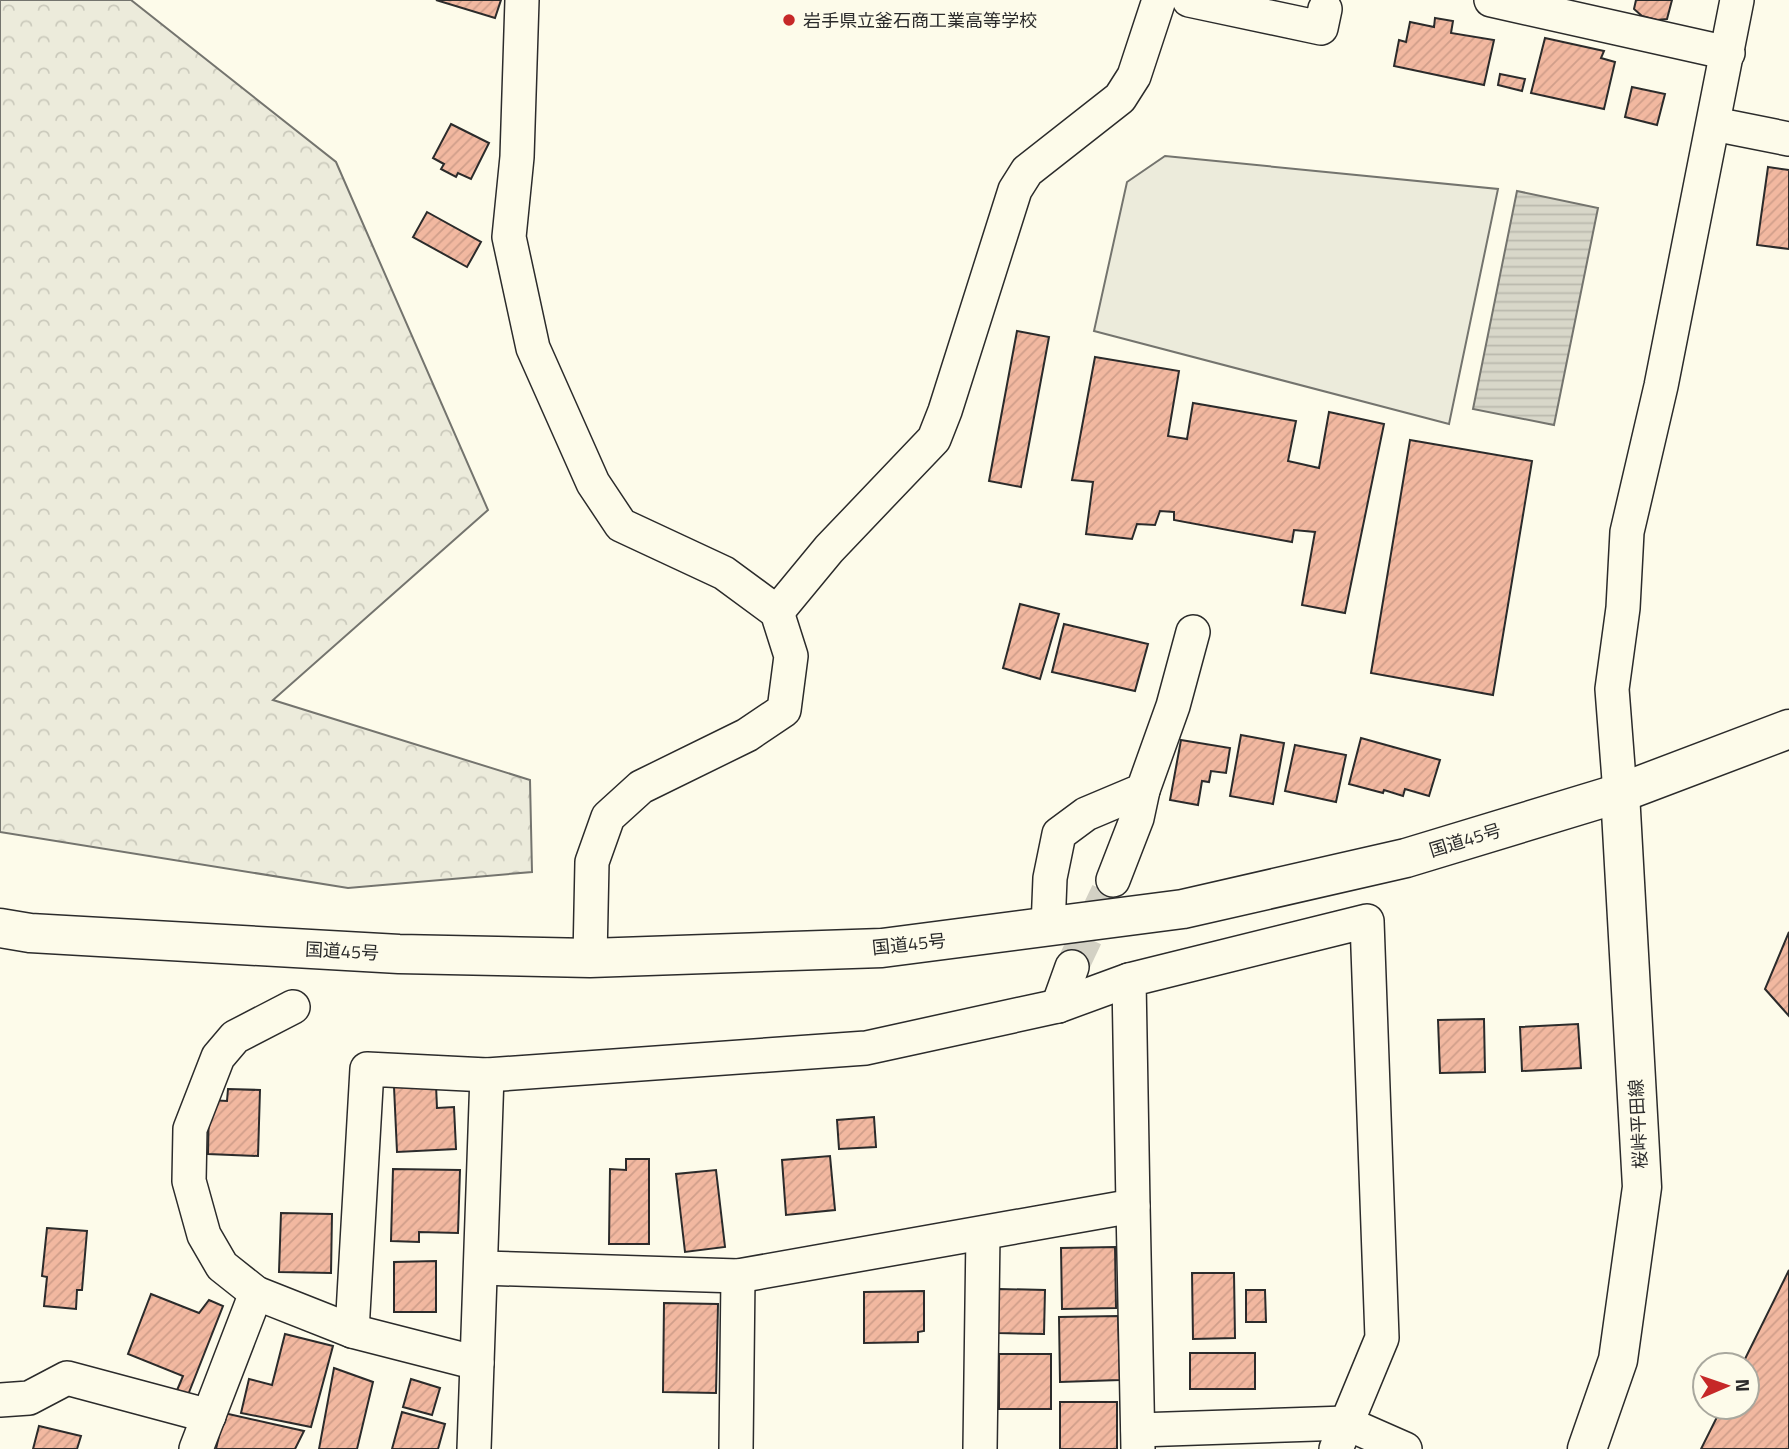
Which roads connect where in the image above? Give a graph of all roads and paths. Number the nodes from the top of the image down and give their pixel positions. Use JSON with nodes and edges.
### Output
{"nodes":[{"id":1,"x":522,"y":0,"type":"edge"},
{"id":2,"x":1159,"y":0,"type":"edge"},
{"id":3,"x":1189,"y":0,"type":"edge"},
{"id":4,"x":1737,"y":0,"type":"edge"},
{"id":5,"x":1498,"y":1,"type":"edge"},
{"id":6,"x":1325,"y":9,"type":"dead end"},
{"id":7,"x":1727,"y":52,"type":"junction"},
{"id":8,"x":1714,"y":124,"type":"junction"},
{"id":9,"x":1789,"y":139,"type":"edge"},
{"id":10,"x":777,"y":612,"type":"junction"},
{"id":11,"x":1193,"y":632,"type":"dead end"},
{"id":12,"x":1789,"y":729,"type":"edge"},
{"id":13,"x":1143,"y":790,"type":"junction"},
{"id":14,"x":1620,"y":793,"type":"junction"},
{"id":15,"x":1113,"y":880,"type":"tunnel mouth"},
{"id":16,"x":0,"y":928,"type":"edge"},
{"id":17,"x":1048,"y":928,"type":"junction"},
{"id":18,"x":590,"y":958,"type":"junction"},
{"id":19,"x":1072,"y":967,"type":"tunnel mouth"},
{"id":20,"x":1129,"y":979,"type":"junction"},
{"id":21,"x":1058,"y":1006,"type":"junction"},
{"id":22,"x":293,"y":1007,"type":"dead end"},
{"id":23,"x":487,"y":1075,"type":"junction"},
{"id":24,"x":1133,"y":1206,"type":"junction"},
{"id":25,"x":983,"y":1234,"type":"junction"},
{"id":26,"x":482,"y":1268,"type":"junction"},
{"id":27,"x":738,"y":1276,"type":"junction"},
{"id":28,"x":256,"y":1293,"type":"junction"},
{"id":29,"x":352,"y":1331,"type":"junction"},
{"id":30,"x":477,"y":1363,"type":"junction"},
{"id":31,"x":0,"y":1400,"type":"edge"},
{"id":32,"x":209,"y":1416,"type":"junction"},
{"id":33,"x":1341,"y":1436,"type":"edge"},
{"id":34,"x":1138,"y":1439,"type":"edge"},
{"id":35,"x":196,"y":1449,"type":"edge"},
{"id":36,"x":474,"y":1449,"type":"edge"},
{"id":37,"x":736,"y":1449,"type":"edge"},
{"id":38,"x":980,"y":1449,"type":"edge"},
{"id":39,"x":1405,"y":1449,"type":"edge"},
{"id":40,"x":1587,"y":1449,"type":"edge"}],
"edges":[{"from":1,"to":10,"type":"street"},
{"from":2,"to":10,"type":"street"},
{"from":3,"to":6,"type":"street"},
{"from":4,"to":7,"type":"street"},
{"from":5,"to":7,"type":"street"},
{"from":7,"to":8,"type":"street"},
{"from":8,"to":9,"type":"street"},
{"from":8,"to":14,"type":"street"},
{"from":10,"to":18,"type":"street"},
{"from":11,"to":13,"type":"street"},
{"from":12,"to":14,"type":"main road","name":"国道45号"},
{"from":13,"to":15,"type":"street"},
{"from":13,"to":17,"type":"street"},
{"from":14,"to":17,"type":"main road","name":"国道45号"},
{"from":14,"to":40,"type":"main road","name":"桜峠平田線"},
{"from":16,"to":18,"type":"main road","name":"国道45号"},
{"from":17,"to":18,"type":"main road","name":"国道45号"},
{"from":19,"to":21,"type":"street"},
{"from":20,"to":21,"type":"street"},
{"from":20,"to":24,"type":"street"},
{"from":20,"to":33,"type":"street"},
{"from":21,"to":23,"type":"street"},
{"from":22,"to":28,"type":"street"},
{"from":23,"to":26,"type":"street"},
{"from":23,"to":29,"type":"street"},
{"from":24,"to":25,"type":"street"},
{"from":24,"to":34,"type":"street"},
{"from":25,"to":27,"type":"street"},
{"from":25,"to":38,"type":"street"},
{"from":26,"to":27,"type":"street"},
{"from":26,"to":30,"type":"street"},
{"from":27,"to":37,"type":"street"},
{"from":28,"to":29,"type":"street"},
{"from":28,"to":32,"type":"street"},
{"from":29,"to":30,"type":"street"},
{"from":30,"to":36,"type":"street"},
{"from":31,"to":32,"type":"street"},
{"from":32,"to":35,"type":"street"},
{"from":33,"to":34,"type":"street"},
{"from":33,"to":39,"type":"street"}]}
